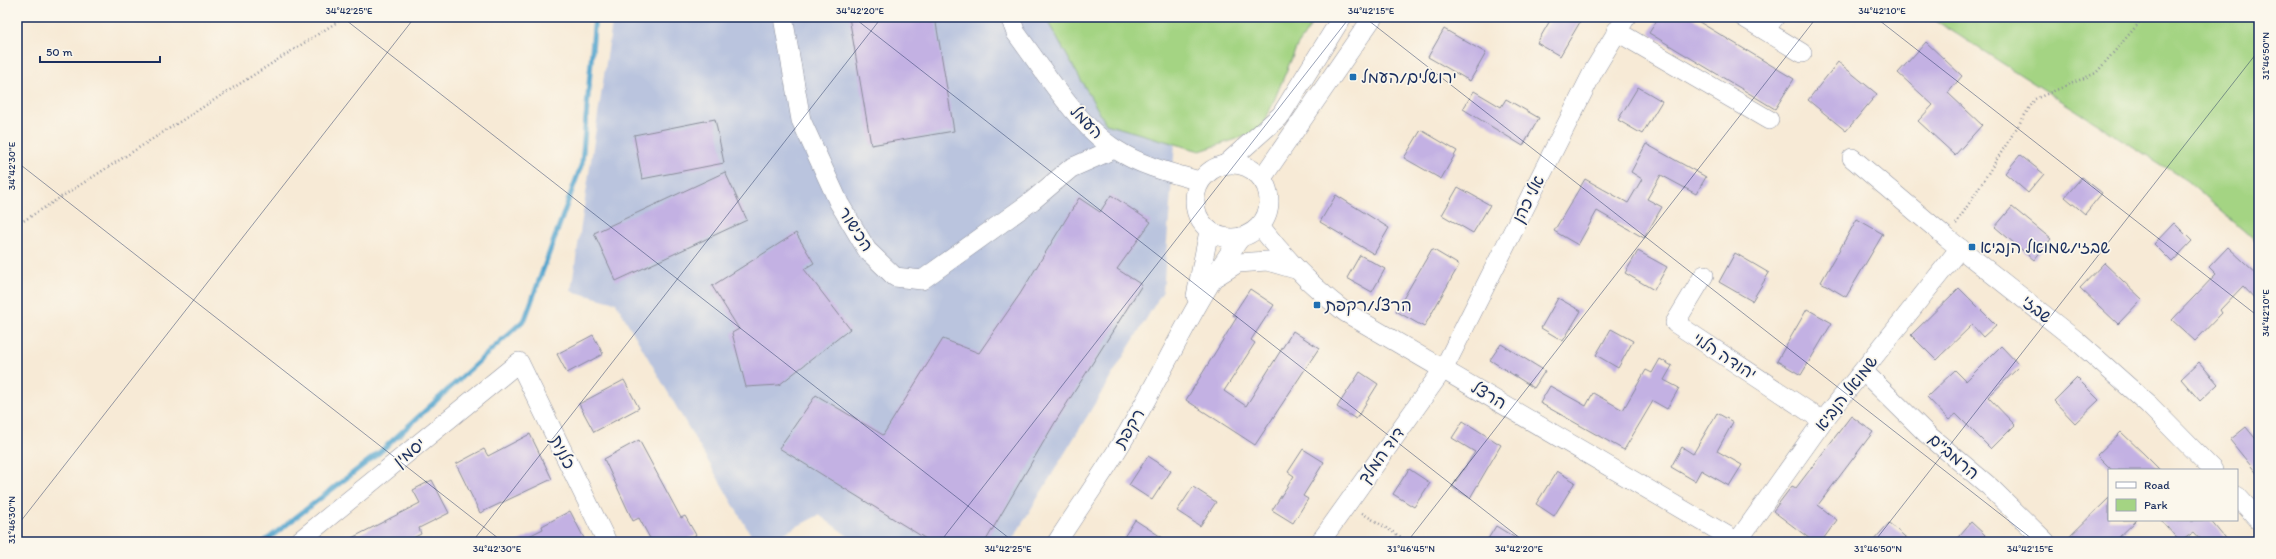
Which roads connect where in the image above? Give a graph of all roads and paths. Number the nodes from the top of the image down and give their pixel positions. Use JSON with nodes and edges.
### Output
{"nodes":[{"id":1,"x":345,"y":17,"type":"edge"},
{"id":2,"x":783,"y":17,"type":"edge"},
{"id":3,"x":1010,"y":17,"type":"edge"},
{"id":4,"x":1342,"y":17,"type":"edge"},
{"id":5,"x":1372,"y":17,"type":"edge"},
{"id":6,"x":1743,"y":17,"type":"edge"},
{"id":7,"x":2144,"y":17,"type":"edge"},
{"id":8,"x":1621,"y":24,"type":"edge"},
{"id":9,"x":1770,"y":24,"type":"edge"},
{"id":10,"x":1802,"y":53,"type":"dead end"},
{"id":11,"x":1769,"y":120,"type":"dead end"},
{"id":12,"x":1114,"y":149,"type":"junction"},
{"id":13,"x":1852,"y":158,"type":"dead end"},
{"id":14,"x":1226,"y":164,"type":"junction"},
{"id":15,"x":1262,"y":178,"type":"junction"},
{"id":16,"x":1200,"y":181,"type":"junction"},
{"id":17,"x":17,"y":225,"type":"edge"},
{"id":18,"x":1260,"y":226,"type":"junction"},
{"id":19,"x":1209,"y":231,"type":"junction"},
{"id":20,"x":1241,"y":237,"type":"junction"},
{"id":21,"x":1954,"y":243,"type":"junction"},
{"id":22,"x":1296,"y":270,"type":"junction"},
{"id":23,"x":1704,"y":275,"type":"dead end"},
{"id":24,"x":1212,"y":279,"type":"junction"},
{"id":25,"x":1194,"y":309,"type":"junction"},
{"id":26,"x":519,"y":362,"type":"joint"},
{"id":27,"x":1444,"y":368,"type":"junction"},
{"id":28,"x":1863,"y":371,"type":"junction"},
{"id":29,"x":1823,"y":421,"type":"junction"},
{"id":30,"x":2212,"y":469,"type":"edge"},
{"id":31,"x":2238,"y":497,"type":"edge"},
{"id":32,"x":1346,"y":504,"type":"junction"},
{"id":33,"x":2259,"y":520,"type":"edge"},
{"id":34,"x":298,"y":542,"type":"edge"},
{"id":35,"x":607,"y":542,"type":"edge"},
{"id":36,"x":1056,"y":542,"type":"edge"},
{"id":37,"x":1320,"y":542,"type":"edge"},
{"id":38,"x":1409,"y":542,"type":"edge"},
{"id":39,"x":1737,"y":542,"type":"edge"},
{"id":40,"x":2046,"y":542,"type":"edge"}],
"edges":[{"from":1,"to":17,"type":"path"},
{"from":2,"to":12,"type":"street","name":"הכישור"},
{"from":3,"to":12,"type":"street","name":"העמל"},
{"from":4,"to":14,"type":"street"},
{"from":5,"to":15,"type":"street"},
{"from":6,"to":9,"type":"street"},
{"from":7,"to":21,"type":"path"},
{"from":8,"to":11,"type":"street"},
{"from":8,"to":27,"type":"street","name":"אלי כהן"},
{"from":9,"to":10,"type":"street"},
{"from":12,"to":16,"type":"street","name":"העמל"},
{"from":13,"to":21,"type":"street","name":"שבזי"},
{"from":14,"to":15,"type":"street"},
{"from":14,"to":16,"type":"street"},
{"from":15,"to":18,"type":"street"},
{"from":16,"to":19,"type":"street"},
{"from":18,"to":20,"type":"street"},
{"from":18,"to":22,"type":"street","name":"הרצל"},
{"from":19,"to":20,"type":"street"},
{"from":19,"to":25,"type":"street","name":"רקפת"},
{"from":20,"to":24,"type":"street","name":"רקפת"},
{"from":21,"to":28,"type":"street","name":"שמואל הנביא"},
{"from":21,"to":30,"type":"street","name":"שבזי"},
{"from":22,"to":24,"type":"street"},
{"from":22,"to":27,"type":"street","name":"הרצל"},
{"from":23,"to":29,"type":"street","name":"יהודה הלוי"},
{"from":24,"to":25,"type":"street","name":"רקפת"},
{"from":25,"to":36,"type":"street","name":"רקפת"},
{"from":26,"to":34,"type":"street","name":"יסמין"},
{"from":26,"to":35,"type":"street","name":"כלנית"},
{"from":27,"to":32,"type":"street","name":"דוד המלך"},
{"from":27,"to":39,"type":"street","name":"הרצל"},
{"from":28,"to":29,"type":"street","name":"שמואל הנביא"},
{"from":28,"to":40,"type":"street","name":"הרמב\"ם"},
{"from":29,"to":39,"type":"street","name":"שמואל הנביא"},
{"from":31,"to":33,"type":"street"},
{"from":32,"to":37,"type":"street","name":"דוד המלך"},
{"from":32,"to":38,"type":"path"}]}
